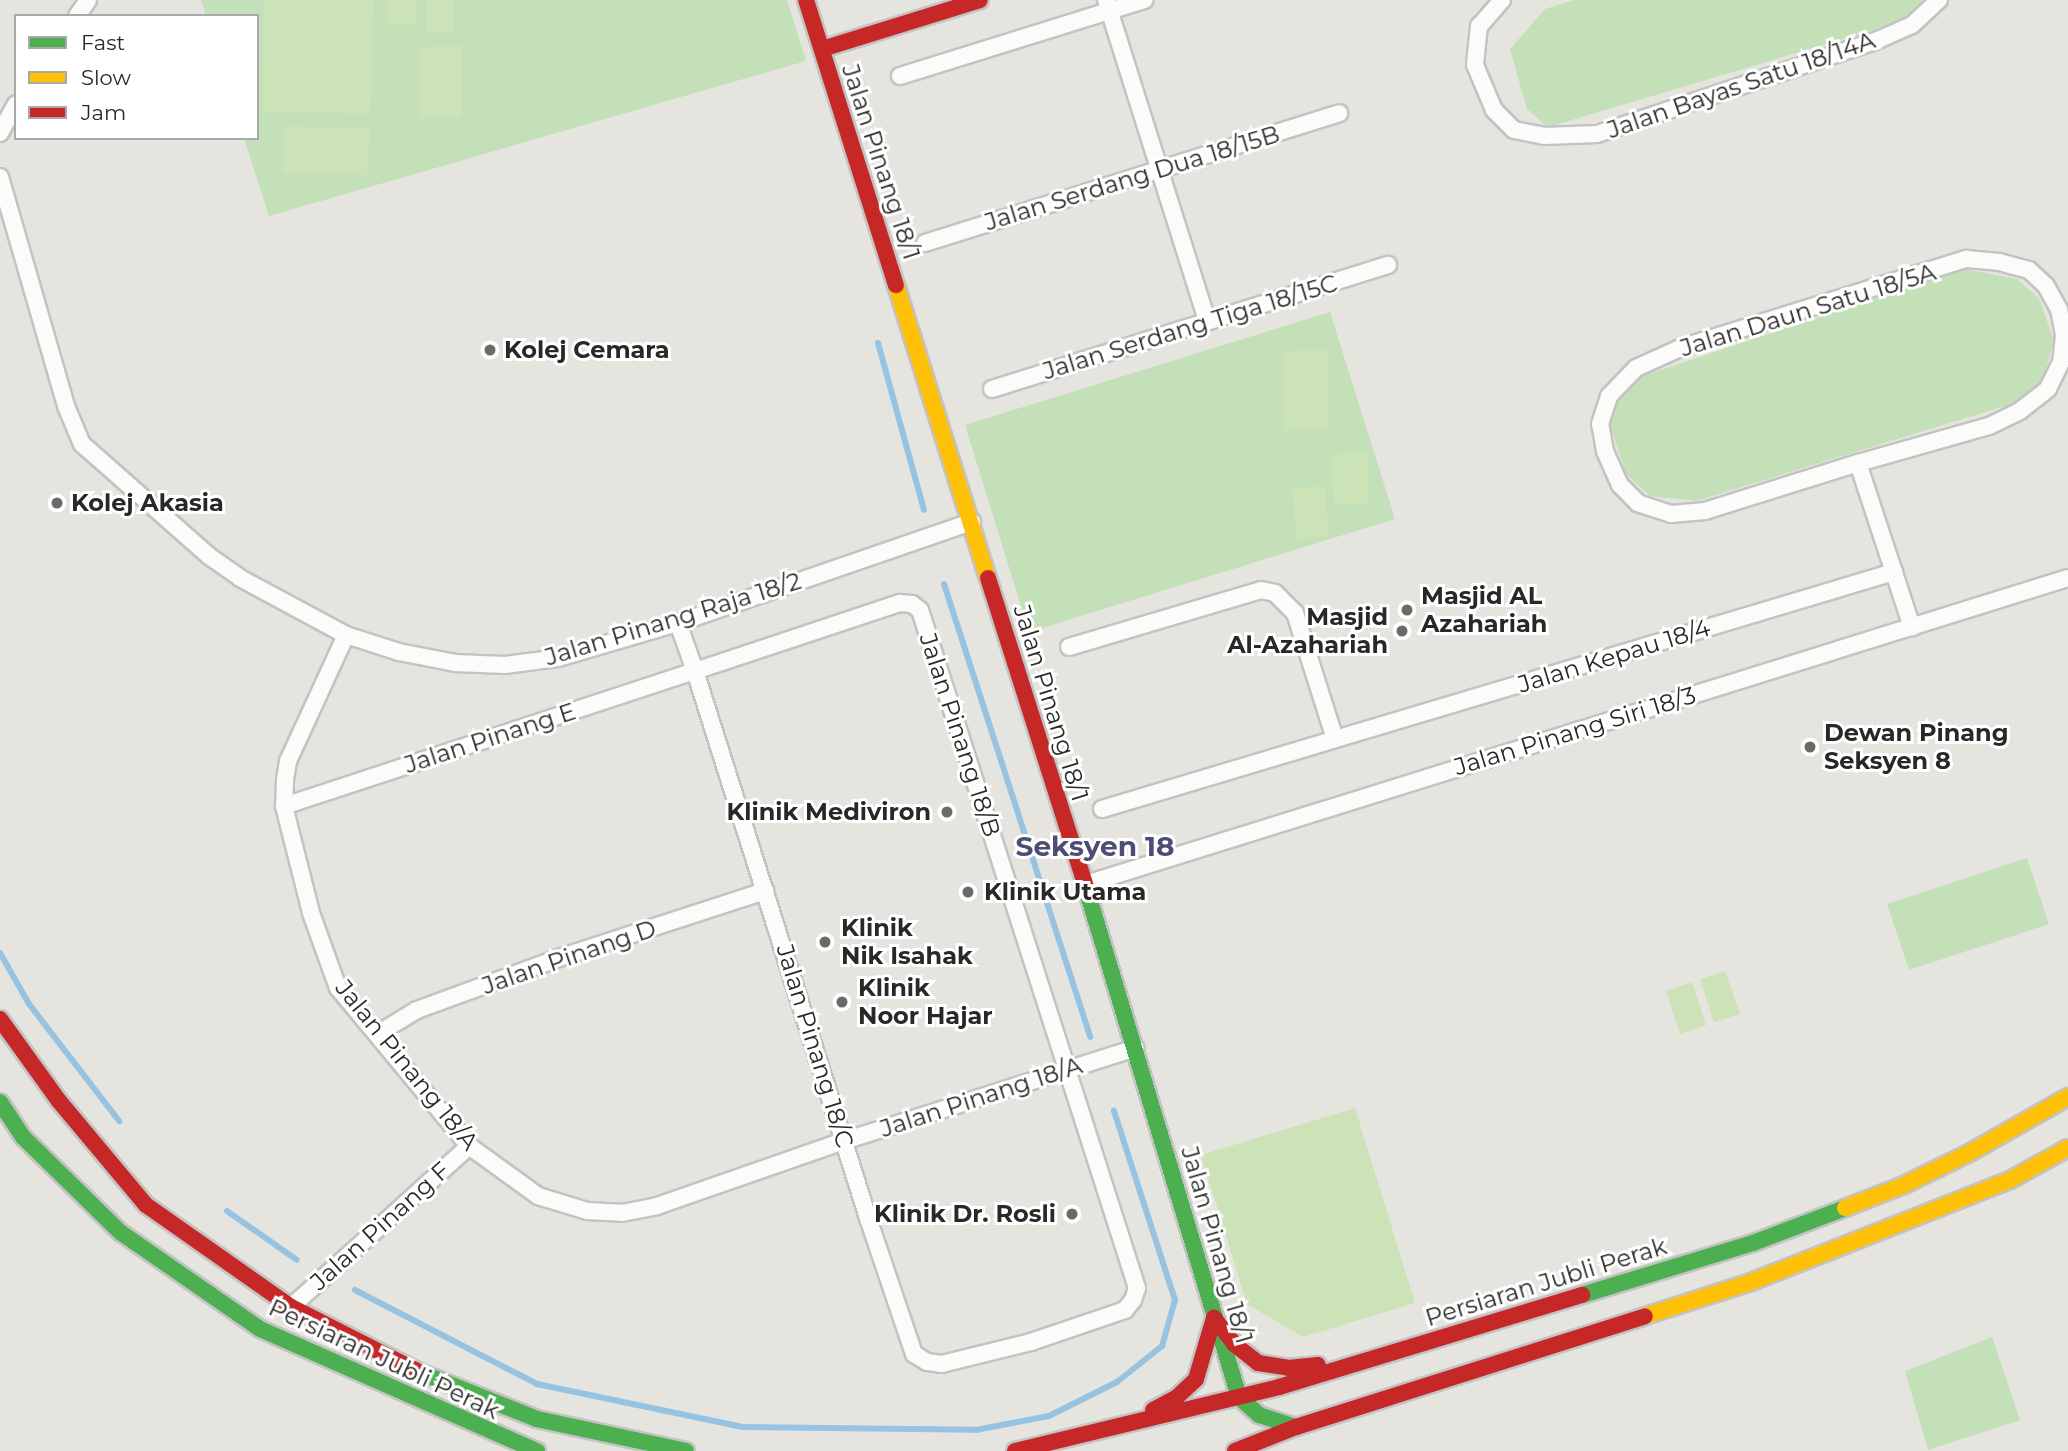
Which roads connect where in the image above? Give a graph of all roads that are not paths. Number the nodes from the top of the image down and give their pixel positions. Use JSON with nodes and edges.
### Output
{"nodes":[{"id":1,"x":806,"y":0,"type":"edge"},
{"id":2,"x":980,"y":0,"type":"edge"},
{"id":3,"x":1144,"y":0,"type":"edge"},
{"id":4,"x":1503,"y":0,"type":"edge"},
{"id":5,"x":1939,"y":0,"type":"edge"},
{"id":6,"x":1108,"y":5,"type":"edge"},
{"id":7,"x":821,"y":49,"type":"junction"},
{"id":8,"x":900,"y":76,"type":"dead end"},
{"id":9,"x":14,"y":108,"type":"edge"},
{"id":10,"x":1339,"y":113,"type":"dead end"},
{"id":11,"x":0,"y":133,"type":"edge"},
{"id":12,"x":1160,"y":169,"type":"junction"},
{"id":13,"x":0,"y":177,"type":"edge"},
{"id":14,"x":925,"y":243,"type":"dead end"},
{"id":15,"x":1388,"y":265,"type":"dead end"},
{"id":16,"x":1208,"y":321,"type":"junction"},
{"id":17,"x":992,"y":389,"type":"dead end"},
{"id":18,"x":1858,"y":463,"type":"junction"},
{"id":19,"x":972,"y":522,"type":"junction"},
{"id":20,"x":1894,"y":572,"type":"junction"},
{"id":21,"x":2068,"y":578,"type":"edge"},
{"id":22,"x":678,"y":623,"type":"junction"},
{"id":23,"x":1912,"y":627,"type":"junction"},
{"id":24,"x":346,"y":635,"type":"junction"},
{"id":25,"x":1069,"y":647,"type":"dead end"},
{"id":26,"x":695,"y":671,"type":"junction"},
{"id":27,"x":1335,"y":739,"type":"junction"},
{"id":28,"x":284,"y":806,"type":"junction"},
{"id":29,"x":1102,"y":808,"type":"dead end"},
{"id":30,"x":1083,"y":885,"type":"junction"},
{"id":31,"x":765,"y":891,"type":"junction"},
{"id":32,"x":0,"y":1019,"type":"edge"},
{"id":33,"x":379,"y":1033,"type":"junction"},
{"id":34,"x":1136,"y":1048,"type":"junction"},
{"id":35,"x":1067,"y":1070,"type":"junction"},
{"id":36,"x":2068,"y":1097,"type":"edge"},
{"id":37,"x":0,"y":1102,"type":"edge"},
{"id":38,"x":0,"y":1134,"type":"edge"},
{"id":39,"x":23,"y":1137,"type":"junction"},
{"id":40,"x":844,"y":1141,"type":"junction"},
{"id":41,"x":469,"y":1146,"type":"junction"},
{"id":42,"x":2068,"y":1147,"type":"edge"},
{"id":43,"x":291,"y":1307,"type":"junction"},
{"id":44,"x":1214,"y":1318,"type":"junction"},
{"id":45,"x":1031,"y":1342,"type":"joint"},
{"id":46,"x":1365,"y":1361,"type":"junction"},
{"id":47,"x":1239,"y":1397,"type":"junction"},
{"id":48,"x":1297,"y":1427,"type":"junction"},
{"id":49,"x":1108,"y":1431,"type":"junction"},
{"id":50,"x":537,"y":1451,"type":"edge"},
{"id":51,"x":686,"y":1451,"type":"edge"},
{"id":52,"x":1015,"y":1451,"type":"edge"},
{"id":53,"x":1235,"y":1451,"type":"edge"}],
"edges":[{"from":1,"to":7,"type":"main road","name":"Jalan Pinang 18/1"},
{"from":2,"to":7,"type":"main road"},
{"from":3,"to":6,"type":"street"},
{"from":4,"to":5,"type":"street","name":"Jalan Bayas Satu 18/14A"},
{"from":6,"to":8,"type":"street"},
{"from":6,"to":12,"type":"street"},
{"from":7,"to":19,"type":"main road","name":"Jalan Pinang 18/1"},
{"from":9,"to":11,"type":"street"},
{"from":10,"to":12,"type":"street","name":"Jalan Serdang Dua 18/15B"},
{"from":12,"to":14,"type":"street","name":"Jalan Serdang Dua 18/15B"},
{"from":12,"to":16,"type":"street"},
{"from":13,"to":24,"type":"street","name":"Jalan Pinang Raja 18/2"},
{"from":15,"to":16,"type":"street","name":"Jalan Serdang Tiga 18/15C"},
{"from":16,"to":17,"type":"street","name":"Jalan Serdang Tiga 18/15C"},
{"from":18,"to":18,"type":"street","name":"Jalan Daun Satu 18/5A"},
{"from":18,"to":20,"type":"street"},
{"from":19,"to":22,"type":"street","name":"Jalan Pinang Raja 18/2"},
{"from":19,"to":30,"type":"main road","name":"Jalan Pinang 18/1"},
{"from":20,"to":23,"type":"street"},
{"from":20,"to":27,"type":"street","name":"Jalan Kepau 18/4"},
{"from":21,"to":23,"type":"street","name":"Jalan Pinang Siri 18/3"},
{"from":22,"to":24,"type":"street","name":"Jalan Pinang Raja 18/2"},
{"from":22,"to":26,"type":"street","name":"Jalan Pinang 18/C"},
{"from":23,"to":30,"type":"street","name":"Jalan Pinang Siri 18/3"},
{"from":24,"to":28,"type":"street","name":"Jalan Pinang 18/A"},
{"from":25,"to":27,"type":"street"},
{"from":26,"to":28,"type":"street","name":"Jalan Pinang E"},
{"from":26,"to":31,"type":"street","name":"Jalan Pinang 18/C"},
{"from":26,"to":35,"type":"street","name":"Jalan Pinang 18/B"},
{"from":27,"to":29,"type":"street","name":"Jalan Kepau 18/4"},
{"from":28,"to":33,"type":"street","name":"Jalan Pinang 18/A"},
{"from":30,"to":34,"type":"main road","name":"Jalan Pinang 18/1"},
{"from":31,"to":33,"type":"street","name":"Jalan Pinang D"},
{"from":31,"to":40,"type":"street","name":"Jalan Pinang 18/C"},
{"from":32,"to":43,"type":"main road","name":"Persiaran Jubli Perak"},
{"from":33,"to":41,"type":"street","name":"Jalan Pinang 18/A"},
{"from":34,"to":35,"type":"street","name":"Jalan Pinang 18/A"},
{"from":34,"to":44,"type":"main road","name":"Jalan Pinang 18/1"},
{"from":35,"to":40,"type":"street","name":"Jalan Pinang 18/A"},
{"from":35,"to":45,"type":"street","name":"Jalan Pinang 18/B"},
{"from":36,"to":46,"type":"main road","name":"Persiaran Jubli Perak"},
{"from":37,"to":39,"type":"main road","name":"Persiaran Jubli Perak"},
{"from":38,"to":39,"type":"main road"},
{"from":39,"to":50,"type":"main road","name":"Persiaran Jubli Perak"},
{"from":40,"to":41,"type":"street","name":"Jalan Pinang 18/A"},
{"from":40,"to":45,"type":"street","name":"Jalan Pinang 18/C"},
{"from":41,"to":43,"type":"street","name":"Jalan Pinang F"},
{"from":42,"to":48,"type":"main road"},
{"from":43,"to":51,"type":"main road","name":"Persiaran Jubli Perak"},
{"from":44,"to":46,"type":"main road"},
{"from":44,"to":47,"type":"main road","name":"Jalan Pinang 18/1"},
{"from":44,"to":49,"type":"main road"},
{"from":46,"to":47,"type":"main road","name":"Persiaran Jubli Perak"},
{"from":47,"to":48,"type":"main road"},
{"from":47,"to":49,"type":"main road","name":"Persiaran Jubli Perak"},
{"from":48,"to":53,"type":"main road"},
{"from":49,"to":52,"type":"main road","name":"Persiaran Jubli Perak"}]}
